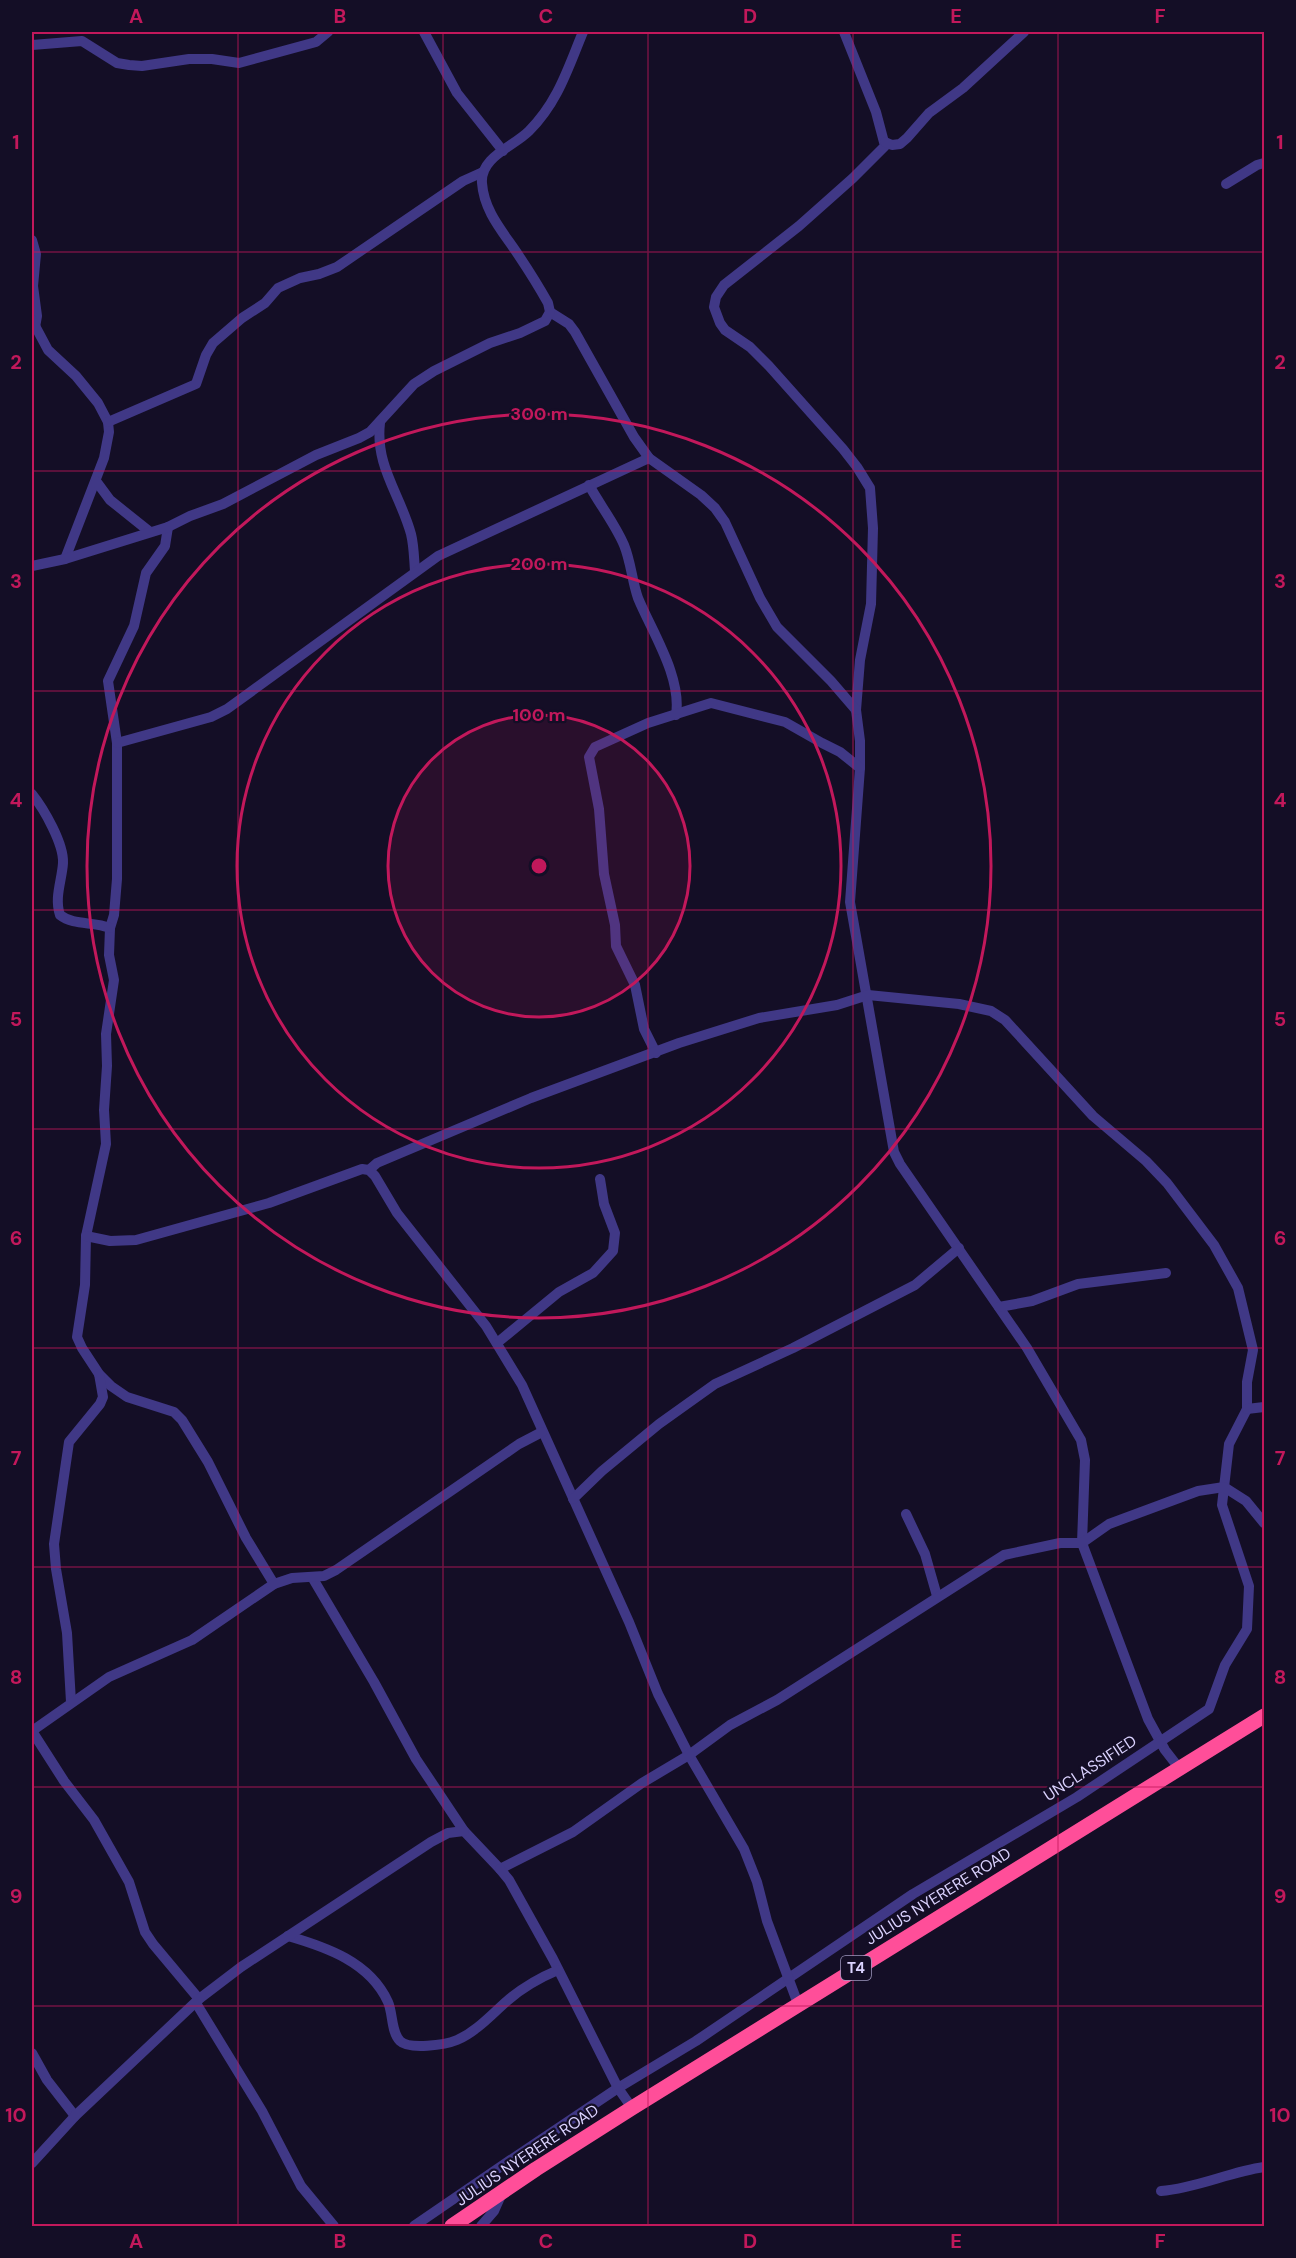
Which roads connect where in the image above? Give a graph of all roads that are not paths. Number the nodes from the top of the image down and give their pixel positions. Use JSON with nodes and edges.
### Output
{"nodes":[{"id":1,"x":328,"y":32,"type":"edge"},
{"id":2,"x":424,"y":32,"type":"edge"},
{"id":3,"x":583,"y":32,"type":"edge"},
{"id":4,"x":844,"y":32,"type":"edge"},
{"id":5,"x":1024,"y":32,"type":"edge"},
{"id":6,"x":32,"y":45,"type":"edge"},
{"id":7,"x":885,"y":142,"type":"junction"},
{"id":8,"x":503,"y":151,"type":"junction"},
{"id":9,"x":1264,"y":163,"type":"edge"},
{"id":10,"x":483,"y":172,"type":"junction"},
{"id":11,"x":1226,"y":184,"type":"dead end"},
{"id":12,"x":32,"y":240,"type":"edge"},
{"id":13,"x":550,"y":312,"type":"junction"},
{"id":14,"x":33,"y":323,"type":"edge"},
{"id":15,"x":108,"y":422,"type":"junction"},
{"id":16,"x":380,"y":423,"type":"junction"},
{"id":17,"x":650,"y":458,"type":"junction"},
{"id":18,"x":96,"y":481,"type":"junction"},
{"id":19,"x":589,"y":485,"type":"junction"},
{"id":20,"x":168,"y":527,"type":"junction"},
{"id":21,"x":150,"y":532,"type":"junction"},
{"id":22,"x":64,"y":559,"type":"junction"},
{"id":23,"x":32,"y":566,"type":"edge"},
{"id":24,"x":415,"y":571,"type":"junction"},
{"id":25,"x":856,"y":710,"type":"junction"},
{"id":26,"x":676,"y":715,"type":"junction"},
{"id":27,"x":117,"y":743,"type":"junction"},
{"id":28,"x":860,"y":768,"type":"junction"},
{"id":29,"x":32,"y":794,"type":"edge"},
{"id":30,"x":110,"y":928,"type":"junction"},
{"id":31,"x":868,"y":995,"type":"junction"},
{"id":32,"x":656,"y":1053,"type":"junction"},
{"id":33,"x":369,"y":1170,"type":"junction"},
{"id":34,"x":600,"y":1179,"type":"dead end"},
{"id":35,"x":86,"y":1236,"type":"junction"},
{"id":36,"x":959,"y":1248,"type":"junction"},
{"id":37,"x":1166,"y":1273,"type":"dead end"},
{"id":38,"x":999,"y":1307,"type":"junction"},
{"id":39,"x":497,"y":1343,"type":"junction"},
{"id":40,"x":99,"y":1374,"type":"junction"},
{"id":41,"x":1264,"y":1407,"type":"edge"},
{"id":42,"x":1247,"y":1409,"type":"junction"},
{"id":43,"x":542,"y":1432,"type":"junction"},
{"id":44,"x":1224,"y":1487,"type":"junction"},
{"id":45,"x":573,"y":1499,"type":"junction"},
{"id":46,"x":906,"y":1514,"type":"dead end"},
{"id":47,"x":1264,"y":1523,"type":"edge"},
{"id":48,"x":1082,"y":1543,"type":"junction"},
{"id":49,"x":312,"y":1577,"type":"junction"},
{"id":50,"x":274,"y":1584,"type":"junction"},
{"id":51,"x":937,"y":1596,"type":"junction"},
{"id":52,"x":71,"y":1702,"type":"junction"},
{"id":53,"x":1264,"y":1716,"type":"edge"},
{"id":54,"x":32,"y":1731,"type":"edge"},
{"id":55,"x":1160,"y":1741,"type":"junction"},
{"id":56,"x":689,"y":1755,"type":"junction"},
{"id":57,"x":1179,"y":1768,"type":"junction"},
{"id":58,"x":457,"y":1819,"type":"junction"},
{"id":59,"x":464,"y":1831,"type":"junction"},
{"id":60,"x":448,"y":1833,"type":"junction"},
{"id":61,"x":500,"y":1869,"type":"junction"},
{"id":62,"x":288,"y":1936,"type":"junction"},
{"id":63,"x":558,"y":1970,"type":"junction"},
{"id":64,"x":788,"y":1977,"type":"junction"},
{"id":65,"x":198,"y":2001,"type":"junction"},
{"id":66,"x":798,"y":2004,"type":"junction"},
{"id":67,"x":32,"y":2053,"type":"edge"},
{"id":68,"x":618,"y":2088,"type":"junction"},
{"id":69,"x":632,"y":2108,"type":"junction"},
{"id":70,"x":75,"y":2116,"type":"junction"},
{"id":71,"x":32,"y":2163,"type":"edge"},
{"id":72,"x":1264,"y":2167,"type":"edge"},
{"id":73,"x":504,"y":2190,"type":"junction"},
{"id":74,"x":1161,"y":2191,"type":"dead end"},
{"id":75,"x":334,"y":2226,"type":"edge"},
{"id":76,"x":414,"y":2226,"type":"edge"},
{"id":77,"x":452,"y":2226,"type":"edge"},
{"id":78,"x":481,"y":2226,"type":"edge"}],
"edges":[{"from":1,"to":6,"type":"street"},
{"from":2,"to":8,"type":"street"},
{"from":3,"to":8,"type":"street"},
{"from":4,"to":7,"type":"street"},
{"from":5,"to":7,"type":"street"},
{"from":7,"to":25,"type":"street"},
{"from":8,"to":10,"type":"street"},
{"from":9,"to":11,"type":"street"},
{"from":10,"to":13,"type":"street"},
{"from":10,"to":15,"type":"street"},
{"from":12,"to":14,"type":"street"},
{"from":13,"to":16,"type":"street"},
{"from":13,"to":17,"type":"street"},
{"from":14,"to":15,"type":"street"},
{"from":15,"to":18,"type":"street"},
{"from":16,"to":20,"type":"street"},
{"from":16,"to":24,"type":"street"},
{"from":17,"to":19,"type":"street"},
{"from":17,"to":25,"type":"street"},
{"from":18,"to":21,"type":"street"},
{"from":18,"to":22,"type":"street"},
{"from":19,"to":24,"type":"street"},
{"from":19,"to":26,"type":"street"},
{"from":20,"to":21,"type":"street"},
{"from":20,"to":27,"type":"street"},
{"from":21,"to":22,"type":"street"},
{"from":22,"to":23,"type":"street"},
{"from":24,"to":27,"type":"street"},
{"from":25,"to":28,"type":"street"},
{"from":26,"to":28,"type":"street"},
{"from":26,"to":32,"type":"street"},
{"from":27,"to":30,"type":"street"},
{"from":28,"to":31,"type":"street"},
{"from":29,"to":30,"type":"street"},
{"from":30,"to":35,"type":"street"},
{"from":31,"to":32,"type":"street"},
{"from":31,"to":36,"type":"street"},
{"from":31,"to":42,"type":"street"},
{"from":32,"to":33,"type":"street"},
{"from":33,"to":35,"type":"street"},
{"from":33,"to":39,"type":"street"},
{"from":34,"to":39,"type":"street"},
{"from":35,"to":40,"type":"street"},
{"from":36,"to":38,"type":"street"},
{"from":36,"to":45,"type":"street"},
{"from":37,"to":38,"type":"street"},
{"from":38,"to":48,"type":"street"},
{"from":39,"to":43,"type":"street"},
{"from":40,"to":50,"type":"street"},
{"from":40,"to":52,"type":"street"},
{"from":41,"to":42,"type":"street"},
{"from":42,"to":44,"type":"street","name":"UNCLASSIFIED"},
{"from":43,"to":45,"type":"street"},
{"from":43,"to":49,"type":"street"},
{"from":44,"to":47,"type":"street"},
{"from":44,"to":48,"type":"street"},
{"from":44,"to":55,"type":"street","name":"UNCLASSIFIED"},
{"from":45,"to":56,"type":"street"},
{"from":46,"to":51,"type":"street"},
{"from":48,"to":51,"type":"street"},
{"from":48,"to":55,"type":"street"},
{"from":49,"to":50,"type":"street"},
{"from":49,"to":58,"type":"street"},
{"from":50,"to":52,"type":"street"},
{"from":51,"to":56,"type":"street"},
{"from":52,"to":54,"type":"street"},
{"from":53,"to":57,"type":"highway","name":"JULIUS NYERERE ROAD","number":"T4"},
{"from":54,"to":65,"type":"street"},
{"from":55,"to":57,"type":"street"},
{"from":55,"to":64,"type":"street","name":"UNCLASSIFIED"},
{"from":56,"to":61,"type":"street"},
{"from":56,"to":64,"type":"street"},
{"from":57,"to":66,"type":"highway","name":"JULIUS NYERERE ROAD","number":"T4"},
{"from":58,"to":59,"type":"street"},
{"from":58,"to":60,"type":"street"},
{"from":59,"to":60,"type":"street"},
{"from":59,"to":61,"type":"street"},
{"from":60,"to":62,"type":"street"},
{"from":61,"to":63,"type":"street"},
{"from":62,"to":63,"type":"street"},
{"from":62,"to":65,"type":"street"},
{"from":63,"to":68,"type":"street"},
{"from":64,"to":66,"type":"street"},
{"from":64,"to":68,"type":"street","name":"UNCLASSIFIED"},
{"from":65,"to":70,"type":"street"},
{"from":65,"to":75,"type":"street"},
{"from":66,"to":69,"type":"highway","name":"JULIUS NYERERE ROAD","number":"T4"},
{"from":67,"to":70,"type":"street"},
{"from":68,"to":69,"type":"street"},
{"from":68,"to":76,"type":"street","name":"UNCLASSIFIED"},
{"from":69,"to":73,"type":"highway","name":"JULIUS NYERERE ROAD","number":"T4"},
{"from":70,"to":71,"type":"street"},
{"from":72,"to":74,"type":"street"},
{"from":73,"to":77,"type":"highway","name":"JULIUS NYERERE ROAD","number":"T4"},
{"from":73,"to":78,"type":"street"}]}
